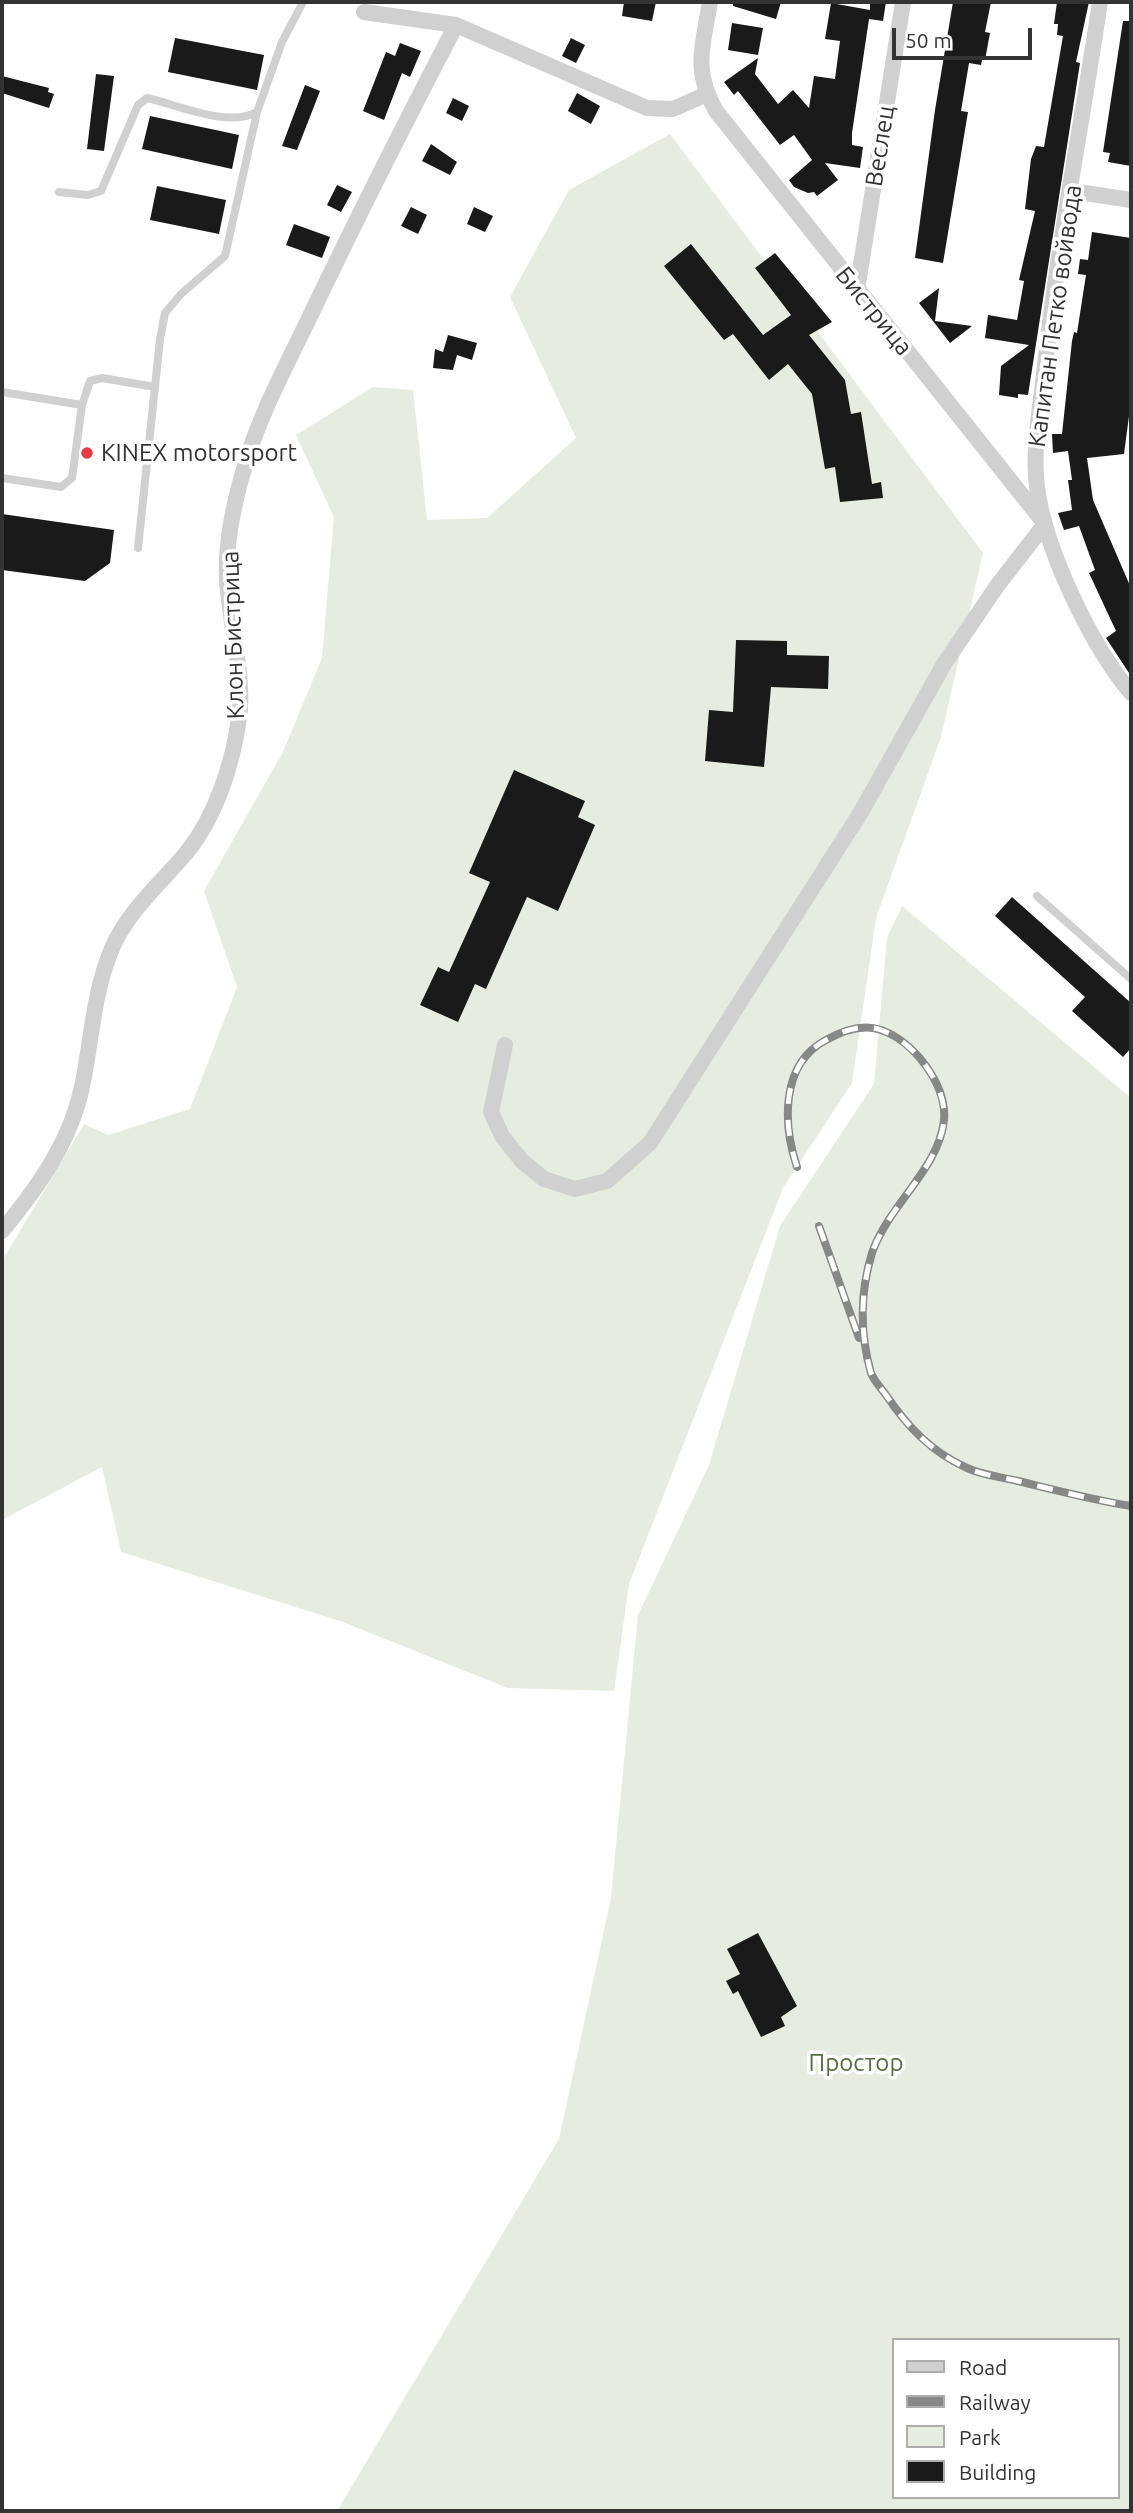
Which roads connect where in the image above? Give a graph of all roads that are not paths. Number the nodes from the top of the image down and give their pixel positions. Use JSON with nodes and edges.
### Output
{"nodes":[{"id":1,"x":303,"y":2,"type":"edge"},
{"id":2,"x":710,"y":2,"type":"edge"},
{"id":3,"x":903,"y":2,"type":"edge"},
{"id":4,"x":1100,"y":2,"type":"edge"},
{"id":5,"x":365,"y":12,"type":"dead end"},
{"id":6,"x":456,"y":25,"type":"junction"},
{"id":7,"x":707,"y":94,"type":"junction"},
{"id":8,"x":257,"y":112,"type":"junction"},
{"id":9,"x":1072,"y":191,"type":"junction"},
{"id":10,"x":59,"y":192,"type":"dead end"},
{"id":11,"x":1131,"y":200,"type":"edge"},
{"id":12,"x":857,"y":290,"type":"junction"},
{"id":13,"x":155,"y":387,"type":"junction"},
{"id":14,"x":2,"y":392,"type":"edge"},
{"id":15,"x":82,"y":405,"type":"junction"},
{"id":16,"x":2,"y":478,"type":"edge"},
{"id":17,"x":1045,"y":524,"type":"junction"},
{"id":18,"x":138,"y":548,"type":"dead end"},
{"id":19,"x":1131,"y":693,"type":"edge"},
{"id":20,"x":1037,"y":896,"type":"dead end"},
{"id":21,"x":1131,"y":979,"type":"edge"},
{"id":22,"x":505,"y":1045,"type":"dead end"},
{"id":23,"x":2,"y":1231,"type":"edge"}],
"edges":[{"from":1,"to":8,"type":"lane"},
{"from":2,"to":7,"type":"street","name":"Бистрица"},
{"from":3,"to":12,"type":"street","name":"Веслец"},
{"from":4,"to":9,"type":"street","name":"Капитан Петко войвода"},
{"from":5,"to":6,"type":"street"},
{"from":6,"to":7,"type":"street"},
{"from":6,"to":23,"type":"street","name":"Клон Бистрица"},
{"from":7,"to":12,"type":"street","name":"Бистрица"},
{"from":8,"to":10,"type":"lane"},
{"from":8,"to":13,"type":"lane"},
{"from":9,"to":11,"type":"street"},
{"from":9,"to":17,"type":"street","name":"Капитан Петко войвода"},
{"from":12,"to":17,"type":"street","name":"Бистрица"},
{"from":13,"to":15,"type":"lane"},
{"from":13,"to":18,"type":"lane"},
{"from":14,"to":15,"type":"lane"},
{"from":15,"to":16,"type":"lane"},
{"from":17,"to":19,"type":"street","name":"Капитан Петко войвода"},
{"from":17,"to":22,"type":"street"},
{"from":20,"to":21,"type":"lane"}]}
